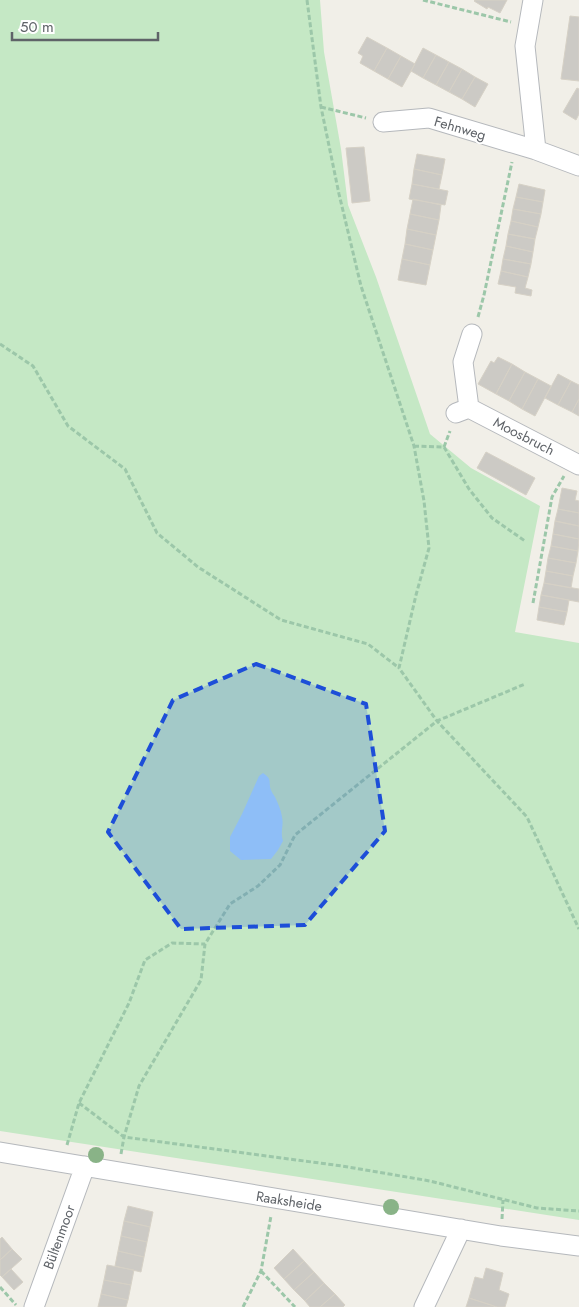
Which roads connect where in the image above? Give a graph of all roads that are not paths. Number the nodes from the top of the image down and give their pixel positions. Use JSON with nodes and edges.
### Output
{"nodes":[{"id":1,"x":533,"y":0,"type":"edge"},
{"id":2,"x":383,"y":122,"type":"road end"},
{"id":3,"x":536,"y":150,"type":"junction"},
{"id":4,"x":579,"y":166,"type":"edge"},
{"id":5,"x":472,"y":334,"type":"road end"},
{"id":6,"x":576,"y":463,"type":"edge"},
{"id":7,"x":0,"y":1152,"type":"edge"},
{"id":8,"x":85,"y":1166,"type":"junction"},
{"id":9,"x":461,"y":1229,"type":"junction"},
{"id":10,"x":579,"y":1246,"type":"edge"},
{"id":11,"x":34,"y":1307,"type":"edge"},
{"id":12,"x":424,"y":1307,"type":"edge"}],
"edges":[{"from":1,"to":3,"type":"street"},
{"from":2,"to":3,"type":"street","name":"Fehnweg"},
{"from":3,"to":4,"type":"street","name":"Fehnweg"},
{"from":5,"to":6,"type":"street","name":"Moosbruch"},
{"from":7,"to":8,"type":"street","name":"Raaksheide"},
{"from":8,"to":9,"type":"street","name":"Raaksheide"},
{"from":8,"to":11,"type":"street","name":"Bültenmoor"},
{"from":9,"to":10,"type":"street","name":"Raaksheide"},
{"from":9,"to":12,"type":"street"}]}
